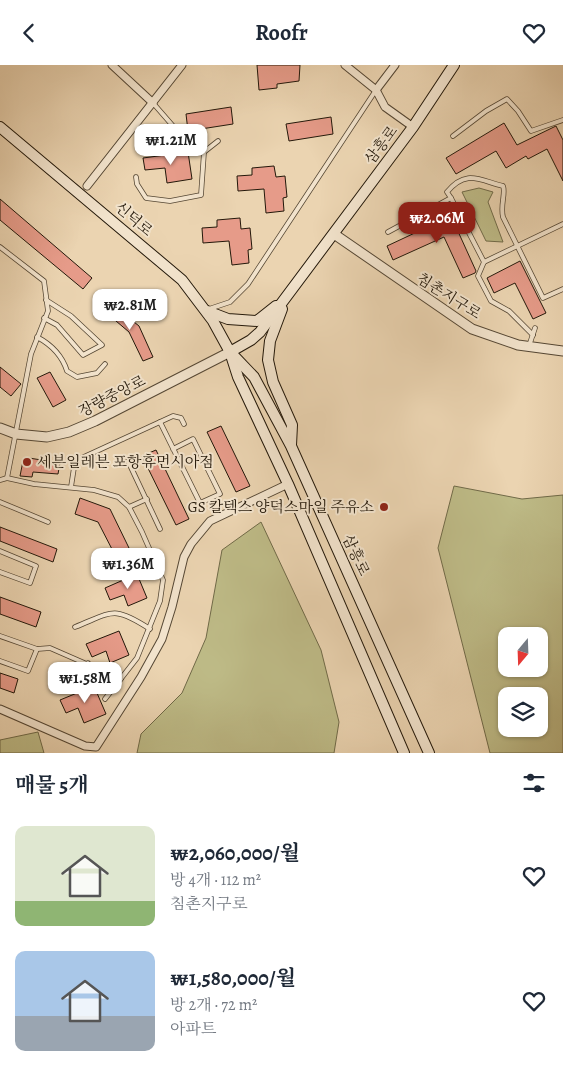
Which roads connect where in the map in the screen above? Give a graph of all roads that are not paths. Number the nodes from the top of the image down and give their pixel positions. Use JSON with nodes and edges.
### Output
{"nodes":[{"id":1,"x":112,"y":65,"type":"edge"},
{"id":2,"x":182,"y":65,"type":"edge"},
{"id":3,"x":345,"y":65,"type":"edge"},
{"id":4,"x":395,"y":65,"type":"edge"},
{"id":5,"x":454,"y":65,"type":"edge"},
{"id":6,"x":376,"y":90,"type":"junction"},
{"id":7,"x":153,"y":103,"type":"junction"},
{"id":8,"x":563,"y":121,"type":"edge"},
{"id":9,"x":0,"y":127,"type":"edge"},
{"id":10,"x":412,"y":127,"type":"junction"},
{"id":11,"x":452,"y":136,"type":"dead end"},
{"id":12,"x":218,"y":141,"type":"dead end"},
{"id":13,"x":204,"y":152,"type":"junction"},
{"id":14,"x":136,"y":177,"type":"dead end"},
{"id":15,"x":87,"y":186,"type":"dead end"},
{"id":16,"x":451,"y":198,"type":"junction"},
{"id":17,"x":563,"y":224,"type":"edge"},
{"id":18,"x":388,"y":232,"type":"dead end"},
{"id":19,"x":334,"y":234,"type":"junction"},
{"id":20,"x":518,"y":245,"type":"junction"},
{"id":21,"x":0,"y":247,"type":"edge"},
{"id":22,"x":484,"y":262,"type":"junction"},
{"id":23,"x":563,"y":289,"type":"edge"},
{"id":24,"x":286,"y":298,"type":"junction"},
{"id":25,"x":46,"y":300,"type":"junction"},
{"id":26,"x":205,"y":311,"type":"junction"},
{"id":27,"x":44,"y":318,"type":"junction"},
{"id":28,"x":535,"y":328,"type":"dead end"},
{"id":29,"x":534,"y":335,"type":"junction"},
{"id":30,"x":37,"y":337,"type":"junction"},
{"id":31,"x":529,"y":346,"type":"junction"},
{"id":32,"x":563,"y":351,"type":"edge"},
{"id":33,"x":230,"y":352,"type":"junction"},
{"id":34,"x":105,"y":364,"type":"dead end"},
{"id":35,"x":160,"y":422,"type":"junction"},
{"id":36,"x":184,"y":424,"type":"dead end"},
{"id":37,"x":0,"y":428,"type":"edge"},
{"id":38,"x":16,"y":433,"type":"junction"},
{"id":39,"x":291,"y":446,"type":"junction"},
{"id":40,"x":174,"y":449,"type":"junction"},
{"id":41,"x":128,"y":461,"type":"dead end"},
{"id":42,"x":7,"y":478,"type":"junction"},
{"id":43,"x":0,"y":481,"type":"edge"},
{"id":44,"x":288,"y":484,"type":"junction"},
{"id":45,"x":71,"y":487,"type":"junction"},
{"id":46,"x":146,"y":499,"type":"junction"},
{"id":47,"x":0,"y":502,"type":"edge"},
{"id":48,"x":129,"y":507,"type":"junction"},
{"id":49,"x":48,"y":522,"type":"dead end"},
{"id":50,"x":160,"y":529,"type":"dead end"},
{"id":51,"x":0,"y":551,"type":"edge"},
{"id":52,"x":0,"y":572,"type":"edge"},
{"id":53,"x":75,"y":627,"type":"dead end"},
{"id":54,"x":150,"y":629,"type":"junction"},
{"id":55,"x":0,"y":636,"type":"edge"},
{"id":56,"x":37,"y":649,"type":"junction"},
{"id":57,"x":0,"y":661,"type":"edge"},
{"id":58,"x":88,"y":663,"type":"junction"},
{"id":59,"x":121,"y":679,"type":"junction"},
{"id":60,"x":57,"y":685,"type":"dead end"},
{"id":61,"x":105,"y":699,"type":"dead end"},
{"id":62,"x":0,"y":709,"type":"edge"},
{"id":63,"x":404,"y":753,"type":"edge"},
{"id":64,"x":429,"y":753,"type":"edge"}],
"edges":[{"from":1,"to":7,"type":"street"},
{"from":2,"to":7,"type":"street"},
{"from":3,"to":6,"type":"street"},
{"from":4,"to":6,"type":"street"},
{"from":5,"to":10,"type":"main road","name":"삼흥로"},
{"from":6,"to":10,"type":"street"},
{"from":6,"to":26,"type":"lane"},
{"from":7,"to":13,"type":"lane"},
{"from":7,"to":15,"type":"street"},
{"from":8,"to":11,"type":"lane"},
{"from":9,"to":26,"type":"main road","name":"신덕로"},
{"from":10,"to":19,"type":"main road","name":"삼흥로"},
{"from":12,"to":13,"type":"lane"},
{"from":13,"to":14,"type":"lane"},
{"from":16,"to":18,"type":"lane"},
{"from":16,"to":20,"type":"lane"},
{"from":16,"to":22,"type":"lane"},
{"from":17,"to":20,"type":"lane"},
{"from":19,"to":24,"type":"main road","name":"삼흥로"},
{"from":19,"to":31,"type":"street","name":"침촌지구로"},
{"from":20,"to":22,"type":"lane"},
{"from":20,"to":23,"type":"lane"},
{"from":21,"to":25,"type":"lane"},
{"from":22,"to":29,"type":"lane"},
{"from":24,"to":26,"type":"main road"},
{"from":24,"to":33,"type":"main road","name":"삼흥로"},
{"from":24,"to":39,"type":"main road"},
{"from":25,"to":27,"type":"lane"},
{"from":25,"to":27,"type":"lane"},
{"from":26,"to":33,"type":"main road","name":"신덕로"},
{"from":27,"to":30,"type":"lane"},
{"from":28,"to":29,"type":"lane"},
{"from":29,"to":31,"type":"lane"},
{"from":30,"to":34,"type":"lane"},
{"from":30,"to":38,"type":"lane"},
{"from":31,"to":32,"type":"street","name":"침촌지구로"},
{"from":33,"to":38,"type":"street","name":"장량중앙로"},
{"from":33,"to":39,"type":"main road","name":"삼흥로"},
{"from":33,"to":44,"type":"main road"},
{"from":35,"to":36,"type":"lane"},
{"from":35,"to":40,"type":"lane"},
{"from":35,"to":45,"type":"lane"},
{"from":37,"to":38,"type":"street","name":"장량중앙로"},
{"from":38,"to":42,"type":"lane"},
{"from":39,"to":64,"type":"main road","name":"삼흥로"},
{"from":40,"to":40,"type":"lane"},
{"from":41,"to":46,"type":"lane"},
{"from":42,"to":43,"type":"lane"},
{"from":42,"to":45,"type":"lane"},
{"from":44,"to":62,"type":"street"},
{"from":44,"to":63,"type":"main road"},
{"from":45,"to":48,"type":"lane"},
{"from":46,"to":48,"type":"lane"},
{"from":46,"to":50,"type":"lane"},
{"from":47,"to":49,"type":"lane"},
{"from":48,"to":54,"type":"lane"},
{"from":51,"to":52,"type":"lane"},
{"from":53,"to":54,"type":"lane"},
{"from":54,"to":59,"type":"lane"},
{"from":55,"to":56,"type":"lane"},
{"from":56,"to":57,"type":"lane"},
{"from":56,"to":58,"type":"lane"},
{"from":58,"to":59,"type":"lane"},
{"from":58,"to":60,"type":"lane"},
{"from":59,"to":61,"type":"lane"}]}
